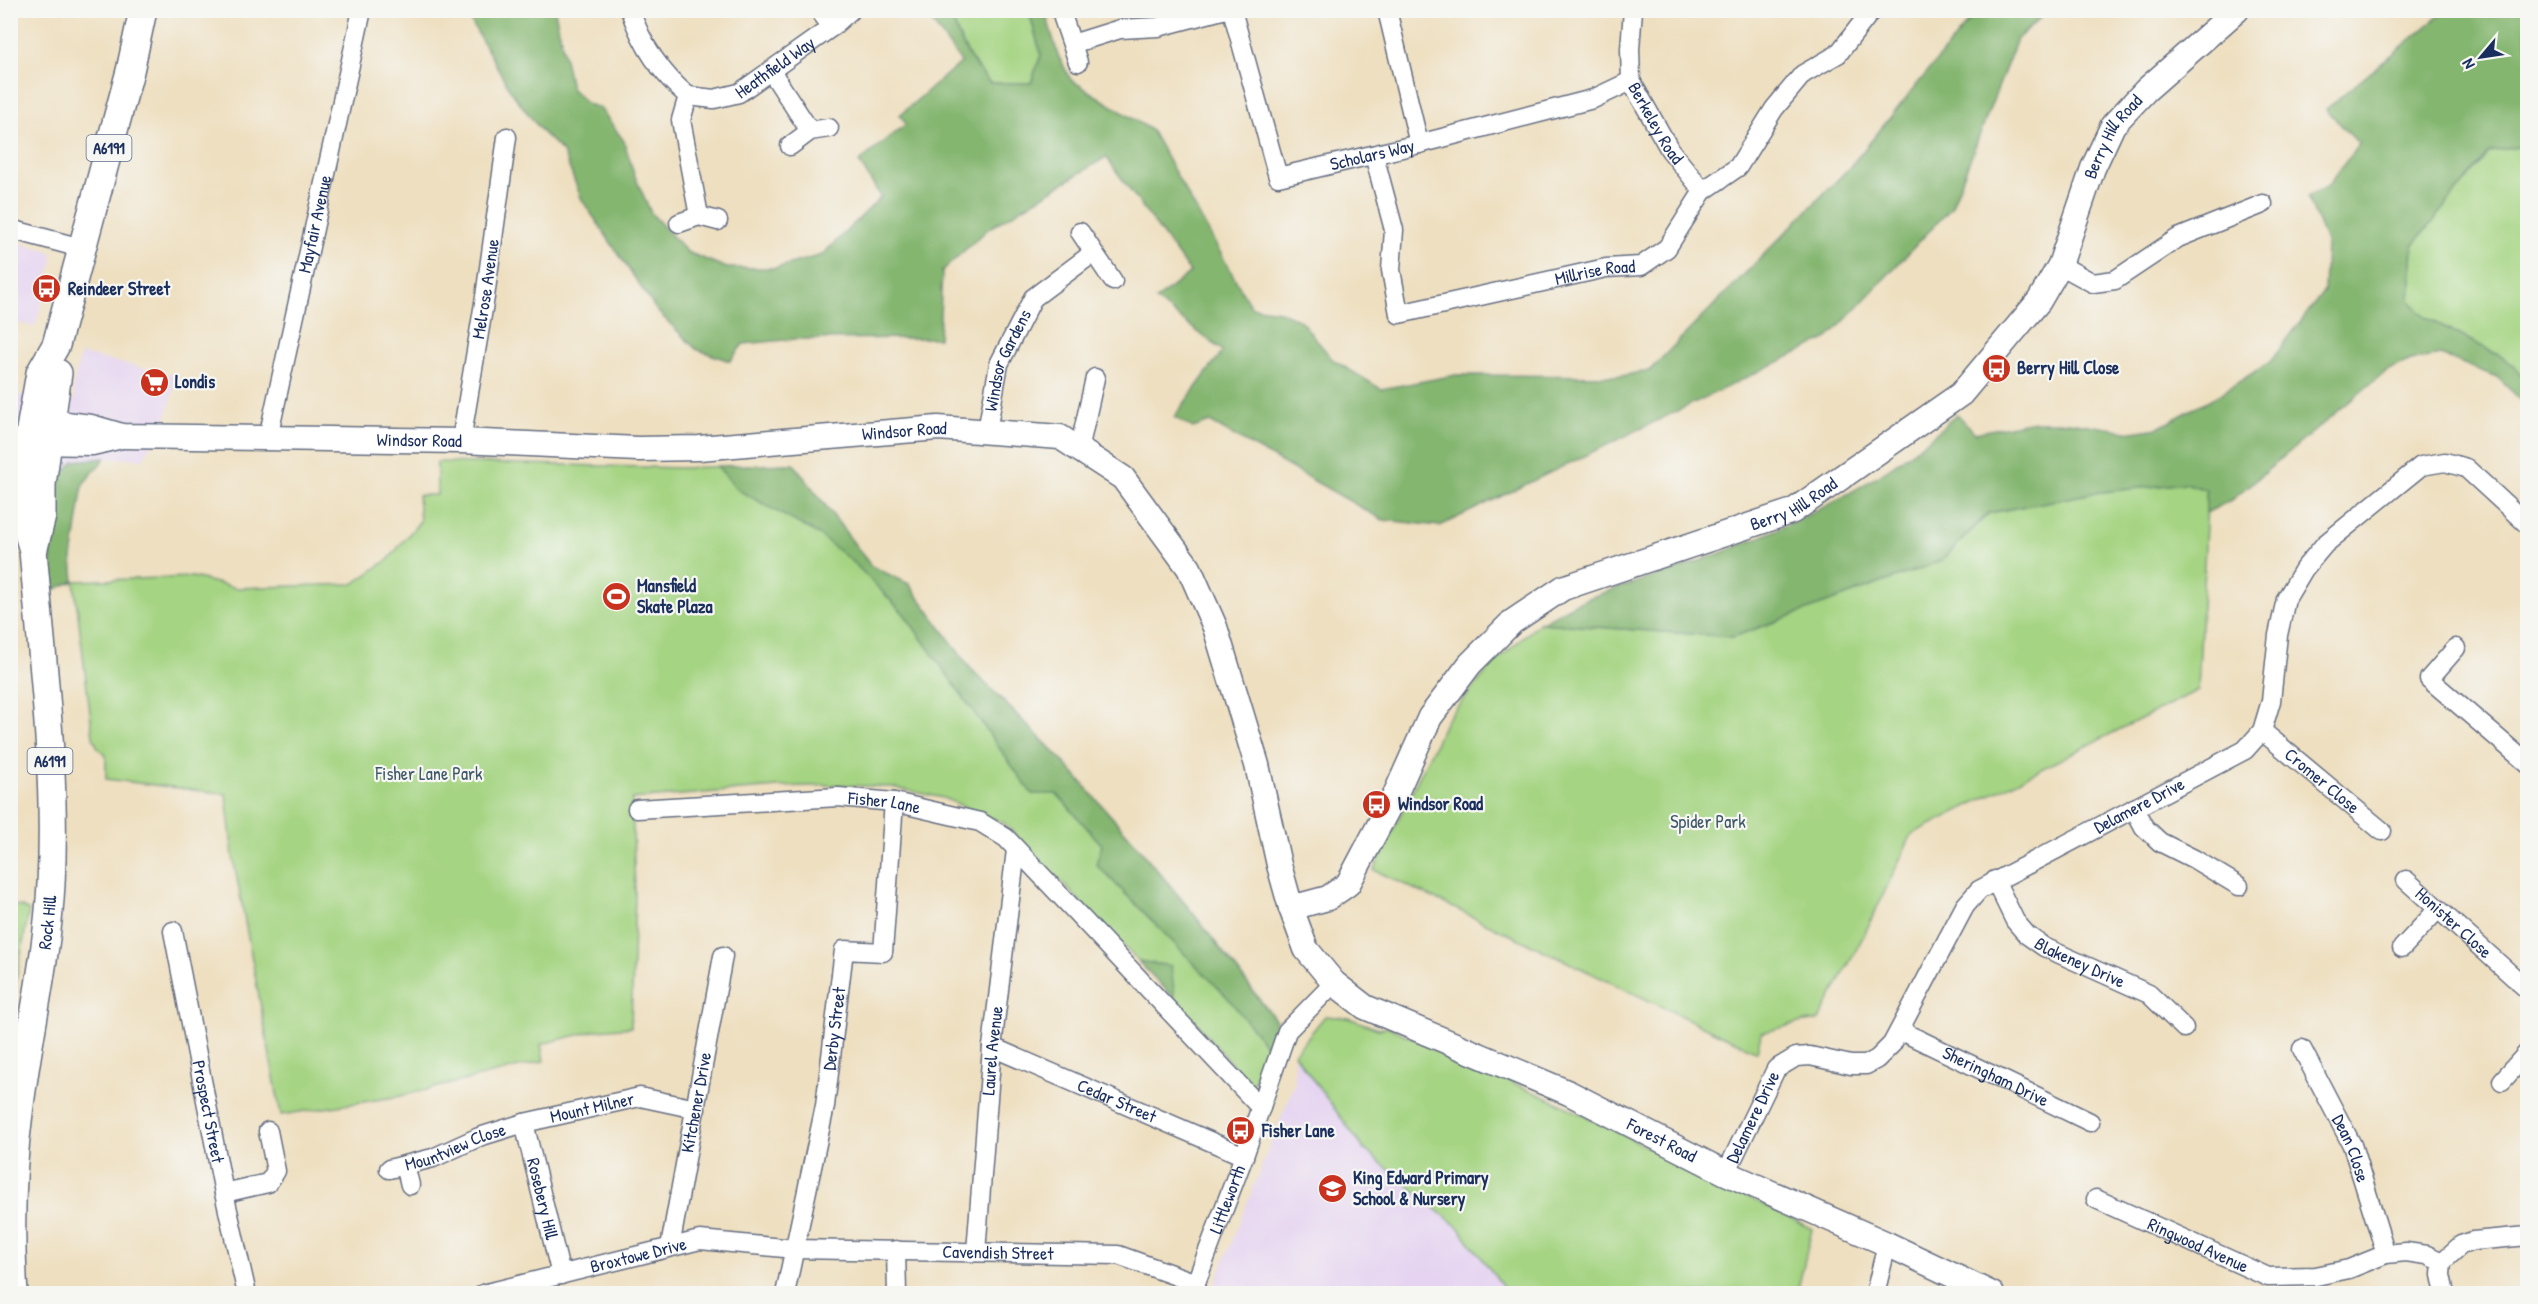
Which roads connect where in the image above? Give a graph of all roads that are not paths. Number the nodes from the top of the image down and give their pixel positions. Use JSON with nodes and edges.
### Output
{"nodes":[{"id":1,"x":143,"y":10,"type":"edge"},
{"id":2,"x":362,"y":10,"type":"edge"},
{"id":3,"x":630,"y":10,"type":"edge"},
{"id":4,"x":819,"y":10,"type":"edge"},
{"id":5,"x":851,"y":10,"type":"edge"},
{"id":6,"x":1222,"y":10,"type":"edge"},
{"id":7,"x":1232,"y":10,"type":"edge"},
{"id":8,"x":1387,"y":10,"type":"edge"},
{"id":9,"x":1633,"y":10,"type":"edge"},
{"id":10,"x":1872,"y":10,"type":"edge"},
{"id":11,"x":2236,"y":10,"type":"edge"},
{"id":12,"x":1183,"y":15,"type":"edge"},
{"id":13,"x":1063,"y":18,"type":"dead end"},
{"id":14,"x":832,"y":27,"type":"junction"},
{"id":15,"x":1072,"y":44,"type":"junction"},
{"id":16,"x":1078,"y":62,"type":"dead end"},
{"id":17,"x":771,"y":71,"type":"junction"},
{"id":18,"x":1631,"y":81,"type":"junction"},
{"id":19,"x":688,"y":96,"type":"junction"},
{"id":20,"x":829,"y":129,"type":"dead end"},
{"id":21,"x":810,"y":131,"type":"junction"},
{"id":22,"x":507,"y":137,"type":"dead end"},
{"id":23,"x":1419,"y":144,"type":"junction"},
{"id":24,"x":790,"y":146,"type":"dead end"},
{"id":25,"x":1374,"y":155,"type":"junction"},
{"id":26,"x":1704,"y":191,"type":"junction"},
{"id":27,"x":2255,"y":201,"type":"dead end"},
{"id":28,"x":699,"y":216,"type":"junction"},
{"id":29,"x":718,"y":222,"type":"dead end"},
{"id":30,"x":679,"y":223,"type":"dead end"},
{"id":31,"x":10,"y":229,"type":"edge"},
{"id":32,"x":1080,"y":232,"type":"dead end"},
{"id":33,"x":81,"y":248,"type":"junction"},
{"id":34,"x":1094,"y":253,"type":"junction"},
{"id":35,"x":2060,"y":265,"type":"junction"},
{"id":36,"x":1113,"y":281,"type":"dead end"},
{"id":37,"x":1095,"y":378,"type":"dead end"},
{"id":38,"x":39,"y":431,"type":"junction"},
{"id":39,"x":987,"y":431,"type":"junction"},
{"id":40,"x":268,"y":438,"type":"junction"},
{"id":41,"x":461,"y":441,"type":"junction"},
{"id":42,"x":1080,"y":450,"type":"junction"},
{"id":43,"x":26,"y":470,"type":"edge"},
{"id":44,"x":2528,"y":525,"type":"edge"},
{"id":45,"x":2456,"y":648,"type":"dead end"},
{"id":46,"x":2262,"y":731,"type":"junction"},
{"id":47,"x":2528,"y":764,"type":"edge"},
{"id":48,"x":894,"y":802,"type":"junction"},
{"id":49,"x":2134,"y":808,"type":"junction"},
{"id":50,"x":637,"y":809,"type":"dead end"},
{"id":51,"x":2382,"y":831,"type":"dead end"},
{"id":52,"x":1016,"y":850,"type":"junction"},
{"id":53,"x":1995,"y":880,"type":"junction"},
{"id":54,"x":2406,"y":880,"type":"dead end"},
{"id":55,"x":2239,"y":886,"type":"dead end"},
{"id":56,"x":1291,"y":908,"type":"junction"},
{"id":57,"x":2438,"y":909,"type":"junction"},
{"id":58,"x":173,"y":931,"type":"dead end"},
{"id":59,"x":2402,"y":948,"type":"dead end"},
{"id":60,"x":723,"y":956,"type":"dead end"},
{"id":61,"x":1334,"y":983,"type":"junction"},
{"id":62,"x":2528,"y":990,"type":"edge"},
{"id":63,"x":2184,"y":1028,"type":"dead end"},
{"id":64,"x":1901,"y":1030,"type":"junction"},
{"id":65,"x":992,"y":1047,"type":"junction"},
{"id":66,"x":2302,"y":1049,"type":"dead end"},
{"id":67,"x":2528,"y":1052,"type":"edge"},
{"id":68,"x":2502,"y":1081,"type":"dead end"},
{"id":69,"x":1260,"y":1108,"type":"junction"},
{"id":70,"x":696,"y":1109,"type":"junction"},
{"id":71,"x":2090,"y":1122,"type":"dead end"},
{"id":72,"x":524,"y":1123,"type":"junction"},
{"id":73,"x":268,"y":1131,"type":"dead end"},
{"id":74,"x":1244,"y":1156,"type":"junction"},
{"id":75,"x":1726,"y":1173,"type":"junction"},
{"id":76,"x":410,"y":1185,"type":"dead end"},
{"id":77,"x":224,"y":1193,"type":"junction"},
{"id":78,"x":2096,"y":1198,"type":"dead end"},
{"id":79,"x":2528,"y":1236,"type":"edge"},
{"id":80,"x":1887,"y":1244,"type":"junction"},
{"id":81,"x":670,"y":1247,"type":"junction"},
{"id":82,"x":795,"y":1249,"type":"junction"},
{"id":83,"x":896,"y":1250,"type":"junction"},
{"id":84,"x":976,"y":1252,"type":"junction"},
{"id":85,"x":2386,"y":1254,"type":"junction"},
{"id":86,"x":2442,"y":1262,"type":"junction"},
{"id":87,"x":561,"y":1275,"type":"junction"},
{"id":88,"x":1194,"y":1288,"type":"edge"},
{"id":89,"x":14,"y":1293,"type":"edge"},
{"id":90,"x":247,"y":1293,"type":"edge"},
{"id":91,"x":483,"y":1293,"type":"edge"},
{"id":92,"x":785,"y":1293,"type":"edge"},
{"id":93,"x":897,"y":1293,"type":"edge"},
{"id":94,"x":1875,"y":1293,"type":"edge"},
{"id":95,"x":1992,"y":1293,"type":"edge"},
{"id":96,"x":2445,"y":1293,"type":"edge"}],
"edges":[{"from":1,"to":33,"type":"main road","number":"A6191"},
{"from":2,"to":40,"type":"street","name":"Mayfair Avenue"},
{"from":3,"to":19,"type":"street"},
{"from":4,"to":14,"type":"street"},
{"from":5,"to":14,"type":"street","name":"Heathfield Way"},
{"from":6,"to":12,"type":"street"},
{"from":7,"to":25,"type":"street","name":"Scholars Way"},
{"from":8,"to":23,"type":"street"},
{"from":9,"to":18,"type":"street","name":"Berkeley Road"},
{"from":10,"to":26,"type":"street","name":"Millrise Road"},
{"from":11,"to":35,"type":"main road","name":"Berry Hill Road"},
{"from":12,"to":15,"type":"street"},
{"from":13,"to":15,"type":"street"},
{"from":14,"to":17,"type":"street","name":"Heathfield Way"},
{"from":15,"to":16,"type":"street"},
{"from":17,"to":19,"type":"street","name":"Heathfield Way"},
{"from":17,"to":21,"type":"street"},
{"from":18,"to":23,"type":"street","name":"Scholars Way"},
{"from":18,"to":26,"type":"street","name":"Berkeley Road"},
{"from":19,"to":28,"type":"street"},
{"from":20,"to":21,"type":"street"},
{"from":21,"to":24,"type":"street"},
{"from":22,"to":41,"type":"street","name":"Melrose Avenue"},
{"from":23,"to":25,"type":"street","name":"Scholars Way"},
{"from":25,"to":26,"type":"street","name":"Millrise Road"},
{"from":27,"to":35,"type":"street"},
{"from":28,"to":29,"type":"street"},
{"from":28,"to":30,"type":"street"},
{"from":31,"to":33,"type":"street"},
{"from":32,"to":34,"type":"street"},
{"from":33,"to":38,"type":"main road","number":"A6191"},
{"from":34,"to":36,"type":"street"},
{"from":34,"to":39,"type":"street","name":"Windsor Gardens"},
{"from":35,"to":56,"type":"main road","name":"Berry Hill Road"},
{"from":37,"to":42,"type":"street"},
{"from":38,"to":40,"type":"main road","name":"Windsor Road"},
{"from":38,"to":43,"type":"main road","name":"Rock Hill","number":"A6191"},
{"from":39,"to":41,"type":"main road","name":"Windsor Road"},
{"from":39,"to":42,"type":"main road","name":"Windsor Road"},
{"from":40,"to":41,"type":"main road","name":"Windsor Road"},
{"from":42,"to":56,"type":"main road","name":"Windsor Road"},
{"from":43,"to":89,"type":"main road","name":"Rock Hill","number":"A6191"},
{"from":44,"to":46,"type":"street","name":"Delamere Drive"},
{"from":45,"to":47,"type":"street"},
{"from":46,"to":49,"type":"street","name":"Delamere Drive"},
{"from":46,"to":51,"type":"street","name":"Cromer Close"},
{"from":48,"to":50,"type":"street","name":"Fisher Lane"},
{"from":48,"to":52,"type":"street","name":"Fisher Lane"},
{"from":48,"to":82,"type":"street","name":"Derby Street"},
{"from":49,"to":53,"type":"street","name":"Delamere Drive"},
{"from":49,"to":55,"type":"street"},
{"from":52,"to":65,"type":"street","name":"Laurel Avenue"},
{"from":52,"to":69,"type":"street","name":"Fisher Lane"},
{"from":53,"to":63,"type":"street","name":"Blakeney Drive"},
{"from":53,"to":64,"type":"street","name":"Delamere Drive"},
{"from":54,"to":57,"type":"street","name":"Honister Close"},
{"from":56,"to":61,"type":"main road","name":"Windsor Road"},
{"from":57,"to":59,"type":"street"},
{"from":57,"to":62,"type":"street","name":"Honister Close"},
{"from":58,"to":77,"type":"street","name":"Prospect Street"},
{"from":60,"to":70,"type":"street","name":"Kitchener Drive"},
{"from":61,"to":69,"type":"street","name":"Littleworth"},
{"from":61,"to":75,"type":"main road","name":"Forest Road"},
{"from":64,"to":71,"type":"street","name":"Sheringham Drive"},
{"from":64,"to":75,"type":"street","name":"Delamere Drive"},
{"from":65,"to":74,"type":"street","name":"Cedar Street"},
{"from":65,"to":84,"type":"street","name":"Laurel Avenue"},
{"from":66,"to":85,"type":"street","name":"Dean Close"},
{"from":67,"to":68,"type":"street"},
{"from":69,"to":74,"type":"street","name":"Littleworth"},
{"from":70,"to":72,"type":"street","name":"Mount Milner"},
{"from":70,"to":81,"type":"street","name":"Kitchener Drive"},
{"from":72,"to":76,"type":"street","name":"Mountview Close"},
{"from":72,"to":87,"type":"street","name":"Rosebery Hill"},
{"from":73,"to":77,"type":"street"},
{"from":74,"to":88,"type":"street","name":"Littleworth"},
{"from":75,"to":80,"type":"main road","name":"Forest Road"},
{"from":77,"to":90,"type":"street","name":"Prospect Street"},
{"from":78,"to":85,"type":"street","name":"Ringwood Avenue"},
{"from":79,"to":86,"type":"street"},
{"from":80,"to":94,"type":"street"},
{"from":80,"to":95,"type":"main road","name":"Forest Road"},
{"from":81,"to":82,"type":"street","name":"Broxtowe Drive"},
{"from":81,"to":87,"type":"street","name":"Broxtowe Drive"},
{"from":82,"to":83,"type":"street","name":"Cavendish Street"},
{"from":82,"to":92,"type":"street","name":"Derby Street"},
{"from":83,"to":84,"type":"street","name":"Cavendish Street"},
{"from":83,"to":93,"type":"street"},
{"from":84,"to":88,"type":"street","name":"Cavendish Street"},
{"from":85,"to":86,"type":"street","name":"Ringwood Avenue"},
{"from":86,"to":96,"type":"street"},
{"from":87,"to":91,"type":"street","name":"Broxtowe Drive"}]}
